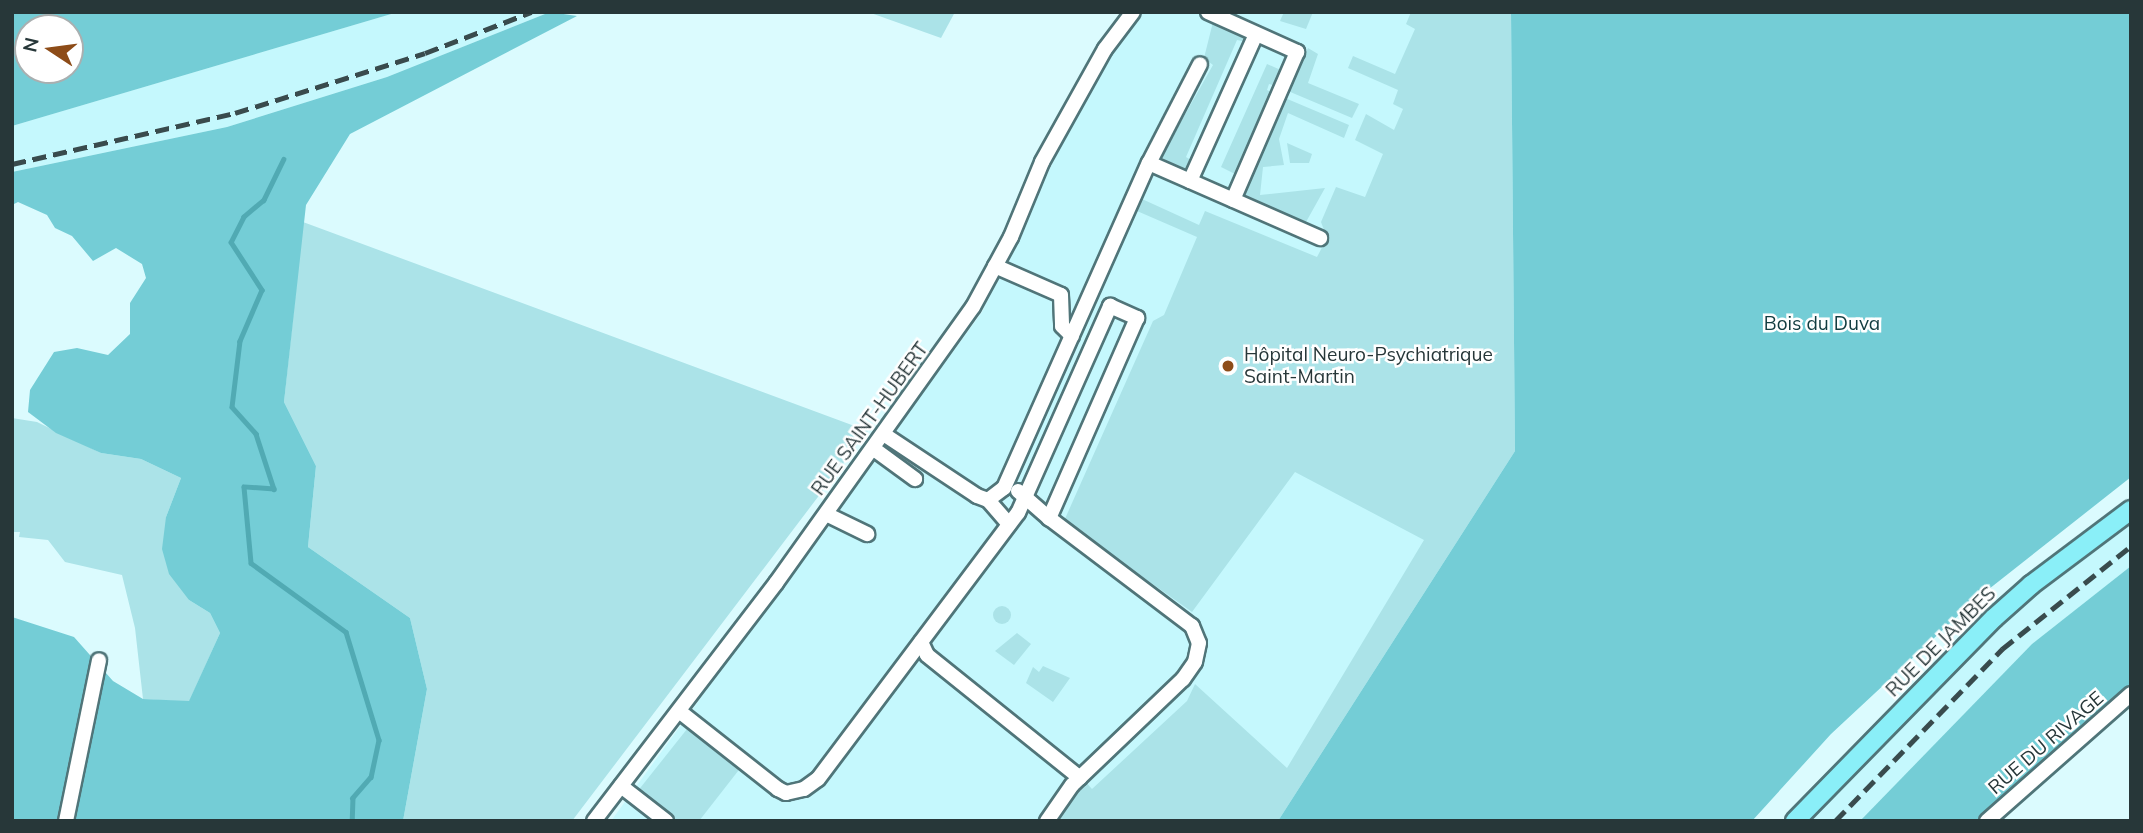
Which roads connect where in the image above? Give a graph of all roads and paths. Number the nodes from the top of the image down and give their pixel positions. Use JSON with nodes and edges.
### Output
{"nodes":[{"id":1,"x":1133,"y":12,"type":"edge"},
{"id":2,"x":1208,"y":12,"type":"edge"},
{"id":3,"x":1256,"y":34,"type":"junction"},
{"id":4,"x":1200,"y":64,"type":"dead end"},
{"id":5,"x":1149,"y":163,"type":"junction"},
{"id":6,"x":1190,"y":181,"type":"junction"},
{"id":7,"x":1233,"y":200,"type":"junction"},
{"id":8,"x":1320,"y":238,"type":"dead end"},
{"id":9,"x":995,"y":266,"type":"junction"},
{"id":10,"x":1072,"y":335,"type":"junction"},
{"id":11,"x":885,"y":435,"type":"junction"},
{"id":12,"x":874,"y":449,"type":"junction"},
{"id":13,"x":915,"y":479,"type":"dead end"},
{"id":14,"x":1009,"y":479,"type":"junction"},
{"id":15,"x":1024,"y":498,"type":"junction"},
{"id":16,"x":988,"y":500,"type":"junction"},
{"id":17,"x":2131,"y":510,"type":"edge"},
{"id":18,"x":826,"y":514,"type":"junction"},
{"id":19,"x":1049,"y":518,"type":"junction"},
{"id":20,"x":1009,"y":524,"type":"junction"},
{"id":21,"x":867,"y":534,"type":"dead end"},
{"id":22,"x":921,"y":642,"type":"junction"},
{"id":23,"x":99,"y":660,"type":"dead end"},
{"id":24,"x":2131,"y":694,"type":"edge"},
{"id":25,"x":679,"y":711,"type":"junction"},
{"id":26,"x":1080,"y":778,"type":"junction"},
{"id":27,"x":621,"y":786,"type":"junction"},
{"id":28,"x":66,"y":821,"type":"edge"},
{"id":29,"x":594,"y":821,"type":"edge"},
{"id":30,"x":666,"y":821,"type":"edge"},
{"id":31,"x":1046,"y":821,"type":"edge"},
{"id":32,"x":1795,"y":821,"type":"edge"},
{"id":33,"x":1987,"y":821,"type":"edge"}],
"edges":[{"from":1,"to":9,"type":"street","name":"RUE SAINT-HUBERT"},
{"from":2,"to":3,"type":"street"},
{"from":3,"to":6,"type":"street"},
{"from":3,"to":7,"type":"street"},
{"from":4,"to":5,"type":"street"},
{"from":5,"to":6,"type":"street"},
{"from":5,"to":10,"type":"street"},
{"from":6,"to":7,"type":"street"},
{"from":7,"to":8,"type":"street"},
{"from":9,"to":10,"type":"street"},
{"from":9,"to":11,"type":"street","name":"RUE SAINT-HUBERT"},
{"from":10,"to":14,"type":"street"},
{"from":11,"to":12,"type":"street","name":"RUE SAINT-HUBERT"},
{"from":11,"to":16,"type":"street"},
{"from":12,"to":13,"type":"street"},
{"from":12,"to":18,"type":"street","name":"RUE SAINT-HUBERT"},
{"from":14,"to":15,"type":"street"},
{"from":14,"to":16,"type":"street"},
{"from":15,"to":19,"type":"street"},
{"from":15,"to":19,"type":"street"},
{"from":15,"to":20,"type":"street"},
{"from":16,"to":20,"type":"street"},
{"from":17,"to":32,"type":"main road","name":"RUE DE JAMBES"},
{"from":18,"to":21,"type":"street"},
{"from":18,"to":25,"type":"street","name":"RUE SAINT-HUBERT"},
{"from":19,"to":26,"type":"street"},
{"from":20,"to":22,"type":"street"},
{"from":22,"to":25,"type":"street"},
{"from":22,"to":26,"type":"street"},
{"from":23,"to":28,"type":"street"},
{"from":24,"to":33,"type":"street","name":"RUE DU RIVAGE"},
{"from":25,"to":27,"type":"street","name":"RUE SAINT-HUBERT"},
{"from":26,"to":31,"type":"street"},
{"from":27,"to":29,"type":"street","name":"RUE SAINT-HUBERT"},
{"from":27,"to":30,"type":"street"}]}
